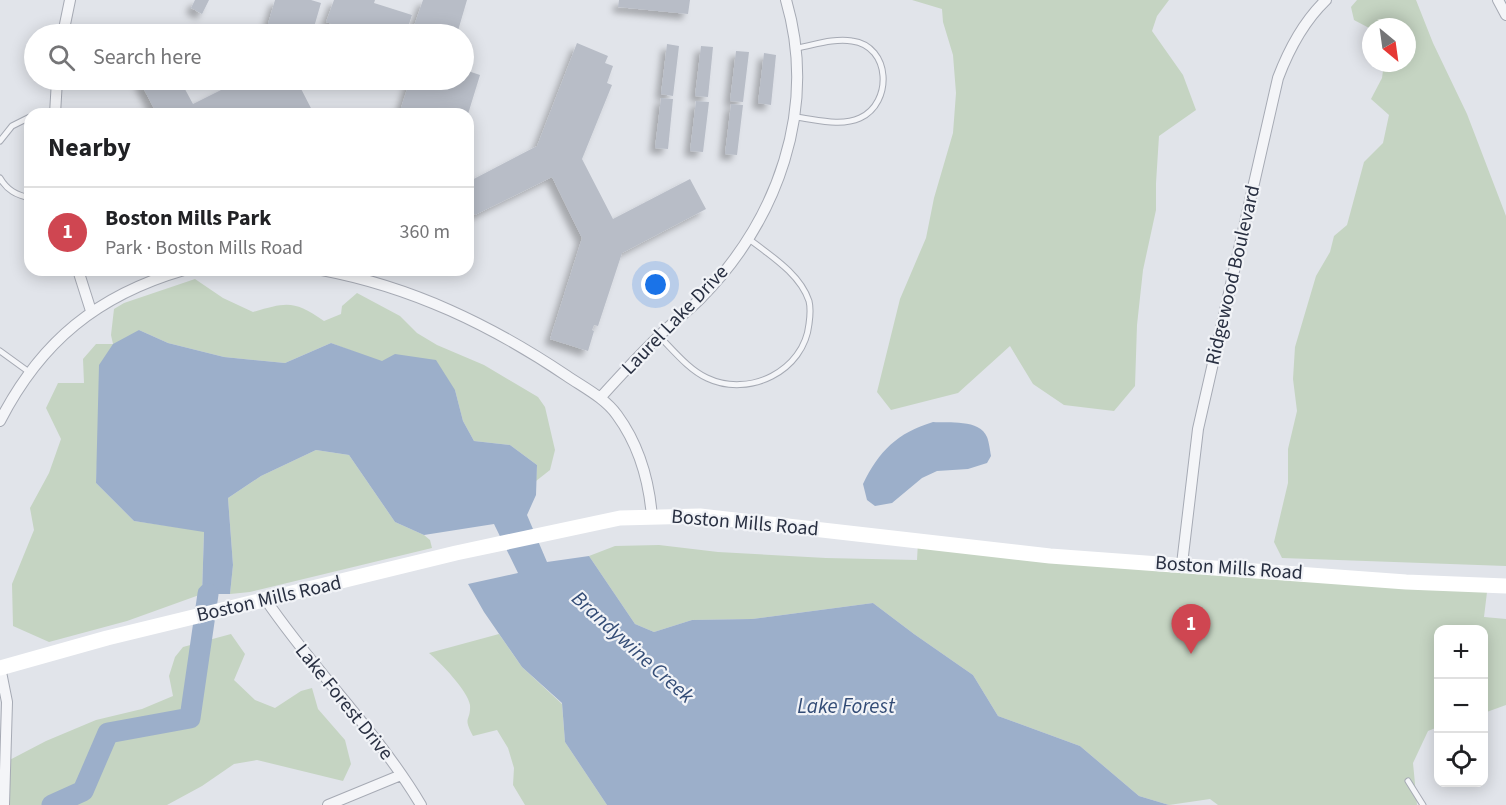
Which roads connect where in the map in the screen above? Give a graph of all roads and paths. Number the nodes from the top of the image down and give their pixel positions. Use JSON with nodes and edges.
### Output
{"nodes":[{"id":1,"x":70,"y":0,"type":"edge"},
{"id":2,"x":786,"y":0,"type":"edge"},
{"id":3,"x":1326,"y":0,"type":"edge"},
{"id":4,"x":1498,"y":0,"type":"edge"},
{"id":5,"x":1506,"y":15,"type":"edge"},
{"id":6,"x":65,"y":24,"type":"edge"},
{"id":7,"x":797,"y":48,"type":"junction"},
{"id":8,"x":56,"y":90,"type":"edge"},
{"id":9,"x":55,"y":108,"type":"edge"},
{"id":10,"x":795,"y":117,"type":"junction"},
{"id":11,"x":24,"y":120,"type":"edge"},
{"id":12,"x":0,"y":141,"type":"edge"},
{"id":13,"x":0,"y":178,"type":"edge"},
{"id":14,"x":24,"y":197,"type":"edge"},
{"id":15,"x":749,"y":239,"type":"junction"},
{"id":16,"x":80,"y":276,"type":"edge"},
{"id":17,"x":167,"y":276,"type":"edge"},
{"id":18,"x":348,"y":276,"type":"edge"},
{"id":19,"x":91,"y":311,"type":"junction"},
{"id":20,"x":659,"y":336,"type":"junction"},
{"id":21,"x":0,"y":351,"type":"edge"},
{"id":22,"x":29,"y":372,"type":"junction"},
{"id":23,"x":600,"y":398,"type":"junction"},
{"id":24,"x":0,"y":421,"type":"edge"},
{"id":25,"x":651,"y":517,"type":"junction"},
{"id":26,"x":1182,"y":564,"type":"junction"},
{"id":27,"x":1506,"y":586,"type":"edge"},
{"id":28,"x":266,"y":600,"type":"junction"},
{"id":29,"x":0,"y":667,"type":"edge"},
{"id":30,"x":401,"y":775,"type":"junction"},
{"id":31,"x":1408,"y":781,"type":"dead end"},
{"id":32,"x":5,"y":803,"type":"edge"},
{"id":33,"x":328,"y":805,"type":"edge"},
{"id":34,"x":421,"y":805,"type":"edge"},
{"id":35,"x":1423,"y":805,"type":"edge"}],
"edges":[{"from":1,"to":6,"type":"street"},
{"from":2,"to":7,"type":"street","name":"Laurel Lake Drive"},
{"from":3,"to":26,"type":"street","name":"Ridgewood Boulevard"},
{"from":4,"to":5,"type":"street"},
{"from":7,"to":10,"type":"street","name":"Laurel Lake Drive"},
{"from":7,"to":10,"type":"lane"},
{"from":8,"to":9,"type":"street"},
{"from":10,"to":15,"type":"street","name":"Laurel Lake Drive"},
{"from":11,"to":12,"type":"lane"},
{"from":13,"to":14,"type":"lane"},
{"from":15,"to":20,"type":"street","name":"Laurel Lake Drive"},
{"from":15,"to":20,"type":"lane"},
{"from":16,"to":19,"type":"street"},
{"from":17,"to":19,"type":"street"},
{"from":18,"to":23,"type":"street"},
{"from":19,"to":22,"type":"street"},
{"from":20,"to":23,"type":"street","name":"Laurel Lake Drive"},
{"from":21,"to":22,"type":"lane"},
{"from":22,"to":24,"type":"street"},
{"from":23,"to":25,"type":"street"},
{"from":25,"to":26,"type":"street","name":"Boston Mills Road"},
{"from":25,"to":28,"type":"street","name":"Boston Mills Road"},
{"from":26,"to":27,"type":"street","name":"Boston Mills Road"},
{"from":28,"to":29,"type":"street","name":"Boston Mills Road"},
{"from":28,"to":30,"type":"street","name":"Lake Forest Drive"},
{"from":29,"to":32,"type":"street"},
{"from":30,"to":33,"type":"street"},
{"from":30,"to":34,"type":"street","name":"Lake Forest Drive"},
{"from":31,"to":35,"type":"lane"}]}
